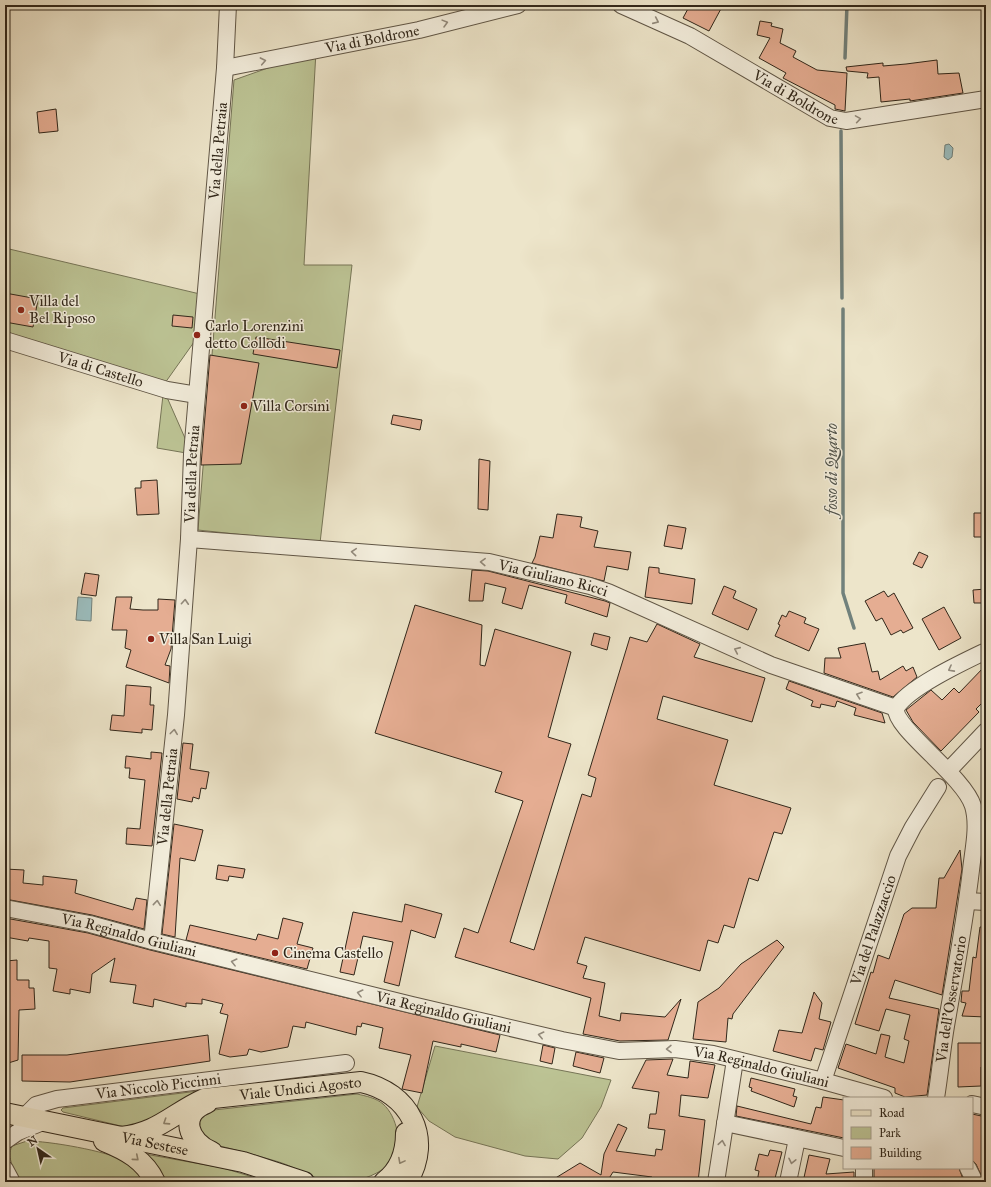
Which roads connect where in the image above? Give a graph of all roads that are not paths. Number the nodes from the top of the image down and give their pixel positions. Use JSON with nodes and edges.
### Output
{"nodes":[{"id":1,"x":228,"y":5,"type":"edge"},
{"id":2,"x":518,"y":5,"type":"edge"},
{"id":3,"x":621,"y":5,"type":"edge"},
{"id":4,"x":225,"y":68,"type":"junction"},
{"id":5,"x":986,"y":99,"type":"edge"},
{"id":6,"x":5,"y":340,"type":"edge"},
{"id":7,"x":197,"y":395,"type":"junction"},
{"id":8,"x":189,"y":539,"type":"junction"},
{"id":9,"x":986,"y":651,"type":"edge"},
{"id":10,"x":896,"y":708,"type":"junction"},
{"id":11,"x":986,"y":731,"type":"edge"},
{"id":12,"x":949,"y":770,"type":"junction"},
{"id":13,"x":938,"y":787,"type":"dead end"},
{"id":14,"x":967,"y":901,"type":"junction"},
{"id":15,"x":986,"y":902,"type":"edge"},
{"id":16,"x":5,"y":908,"type":"edge"},
{"id":17,"x":152,"y":941,"type":"junction"},
{"id":18,"x":735,"y":1060,"type":"junction"},
{"id":19,"x":346,"y":1063,"type":"dead end"},
{"id":20,"x":823,"y":1081,"type":"junction"},
{"id":21,"x":862,"y":1095,"type":"edge"},
{"id":22,"x":226,"y":1097,"type":"junction"},
{"id":23,"x":877,"y":1097,"type":"edge"},
{"id":24,"x":936,"y":1097,"type":"edge"},
{"id":25,"x":394,"y":1098,"type":"junction"},
{"id":26,"x":973,"y":1104,"type":"edge"},
{"id":27,"x":986,"y":1107,"type":"edge"},
{"id":28,"x":5,"y":1113,"type":"edge"},
{"id":29,"x":24,"y":1117,"type":"junction"},
{"id":30,"x":43,"y":1122,"type":"junction"},
{"id":31,"x":725,"y":1122,"type":"junction"},
{"id":32,"x":63,"y":1125,"type":"junction"},
{"id":33,"x":121,"y":1137,"type":"junction"},
{"id":34,"x":797,"y":1139,"type":"junction"},
{"id":35,"x":5,"y":1141,"type":"edge"},
{"id":36,"x":843,"y":1148,"type":"edge"},
{"id":37,"x":226,"y":1158,"type":"junction"},
{"id":38,"x":5,"y":1169,"type":"edge"},
{"id":39,"x":864,"y":1169,"type":"edge"},
{"id":40,"x":968,"y":1169,"type":"edge"},
{"id":41,"x":12,"y":1182,"type":"edge"},
{"id":42,"x":155,"y":1182,"type":"edge"},
{"id":43,"x":304,"y":1182,"type":"edge"},
{"id":44,"x":384,"y":1182,"type":"edge"},
{"id":45,"x":407,"y":1182,"type":"edge"},
{"id":46,"x":716,"y":1182,"type":"edge"},
{"id":47,"x":788,"y":1182,"type":"edge"},
{"id":48,"x":864,"y":1182,"type":"edge"},
{"id":49,"x":975,"y":1182,"type":"edge"}],
"edges":[{"from":1,"to":4,"type":"street","name":"Via della Petraia"},
{"from":4,"to":2,"type":"street","name":"Via di Boldrone","one_way":true},
{"from":3,"to":5,"type":"street","name":"Via di Boldrone","one_way":true},
{"from":4,"to":7,"type":"street","name":"Via della Petraia"},
{"from":6,"to":7,"type":"street","name":"Via di Castello"},
{"from":7,"to":8,"type":"street","name":"Via della Petraia"},
{"from":10,"to":8,"type":"street","name":"Via Giuliano Ricci","one_way":true},
{"from":17,"to":8,"type":"street","name":"Via della Petraia","one_way":true},
{"from":9,"to":10,"type":"street","one_way":true},
{"from":10,"to":12,"type":"street","name":"Via dell'Osservatorio"},
{"from":11,"to":12,"type":"street"},
{"from":12,"to":14,"type":"street","name":"Via dell'Osservatorio"},
{"from":13,"to":20,"type":"street","name":"Via del Palazzaccio"},
{"from":14,"to":15,"type":"street"},
{"from":14,"to":24,"type":"street","name":"Via dell'Osservatorio"},
{"from":16,"to":17,"type":"street","name":"Via Reginaldo Giuliani"},
{"from":18,"to":17,"type":"street","name":"Via Reginaldo Giuliani","one_way":true},
{"from":18,"to":20,"type":"street","name":"Via Reginaldo Giuliani"},
{"from":18,"to":31,"type":"street"},
{"from":19,"to":29,"type":"street","name":"Via Niccolò Piccinni"},
{"from":20,"to":21,"type":"street","name":"Via Reginaldo Giuliani"},
{"from":21,"to":23,"type":"street","name":"Via Reginaldo Giuliani"},
{"from":22,"to":25,"type":"main road","name":"Viale Undici Agosto"},
{"from":22,"to":33,"type":"main road","name":"Viale Undici Agosto","one_way":true},
{"from":22,"to":37,"type":"main road","name":"Viale Undici Agosto"},
{"from":25,"to":44,"type":"main road","one_way":true},
{"from":25,"to":45,"type":"main road","name":"Viale Undici Agosto"},
{"from":26,"to":27,"type":"street"},
{"from":28,"to":29,"type":"main road","name":"Via Sestese"},
{"from":29,"to":30,"type":"main road","name":"Via Sestese"},
{"from":30,"to":32,"type":"main road","name":"Via Sestese"},
{"from":30,"to":35,"type":"street"},
{"from":31,"to":34,"type":"street"},
{"from":46,"to":31,"type":"street","one_way":true},
{"from":32,"to":33,"type":"main road","name":"Via Sestese"},
{"from":32,"to":42,"type":"main road","one_way":true},
{"from":33,"to":37,"type":"main road","name":"Via Sestese"},
{"from":34,"to":36,"type":"street"},
{"from":34,"to":47,"type":"street","one_way":true},
{"from":37,"to":43,"type":"main road","name":"Via Sestese"},
{"from":38,"to":41,"type":"street"},
{"from":39,"to":48,"type":"street"},
{"from":40,"to":49,"type":"street"}]}
